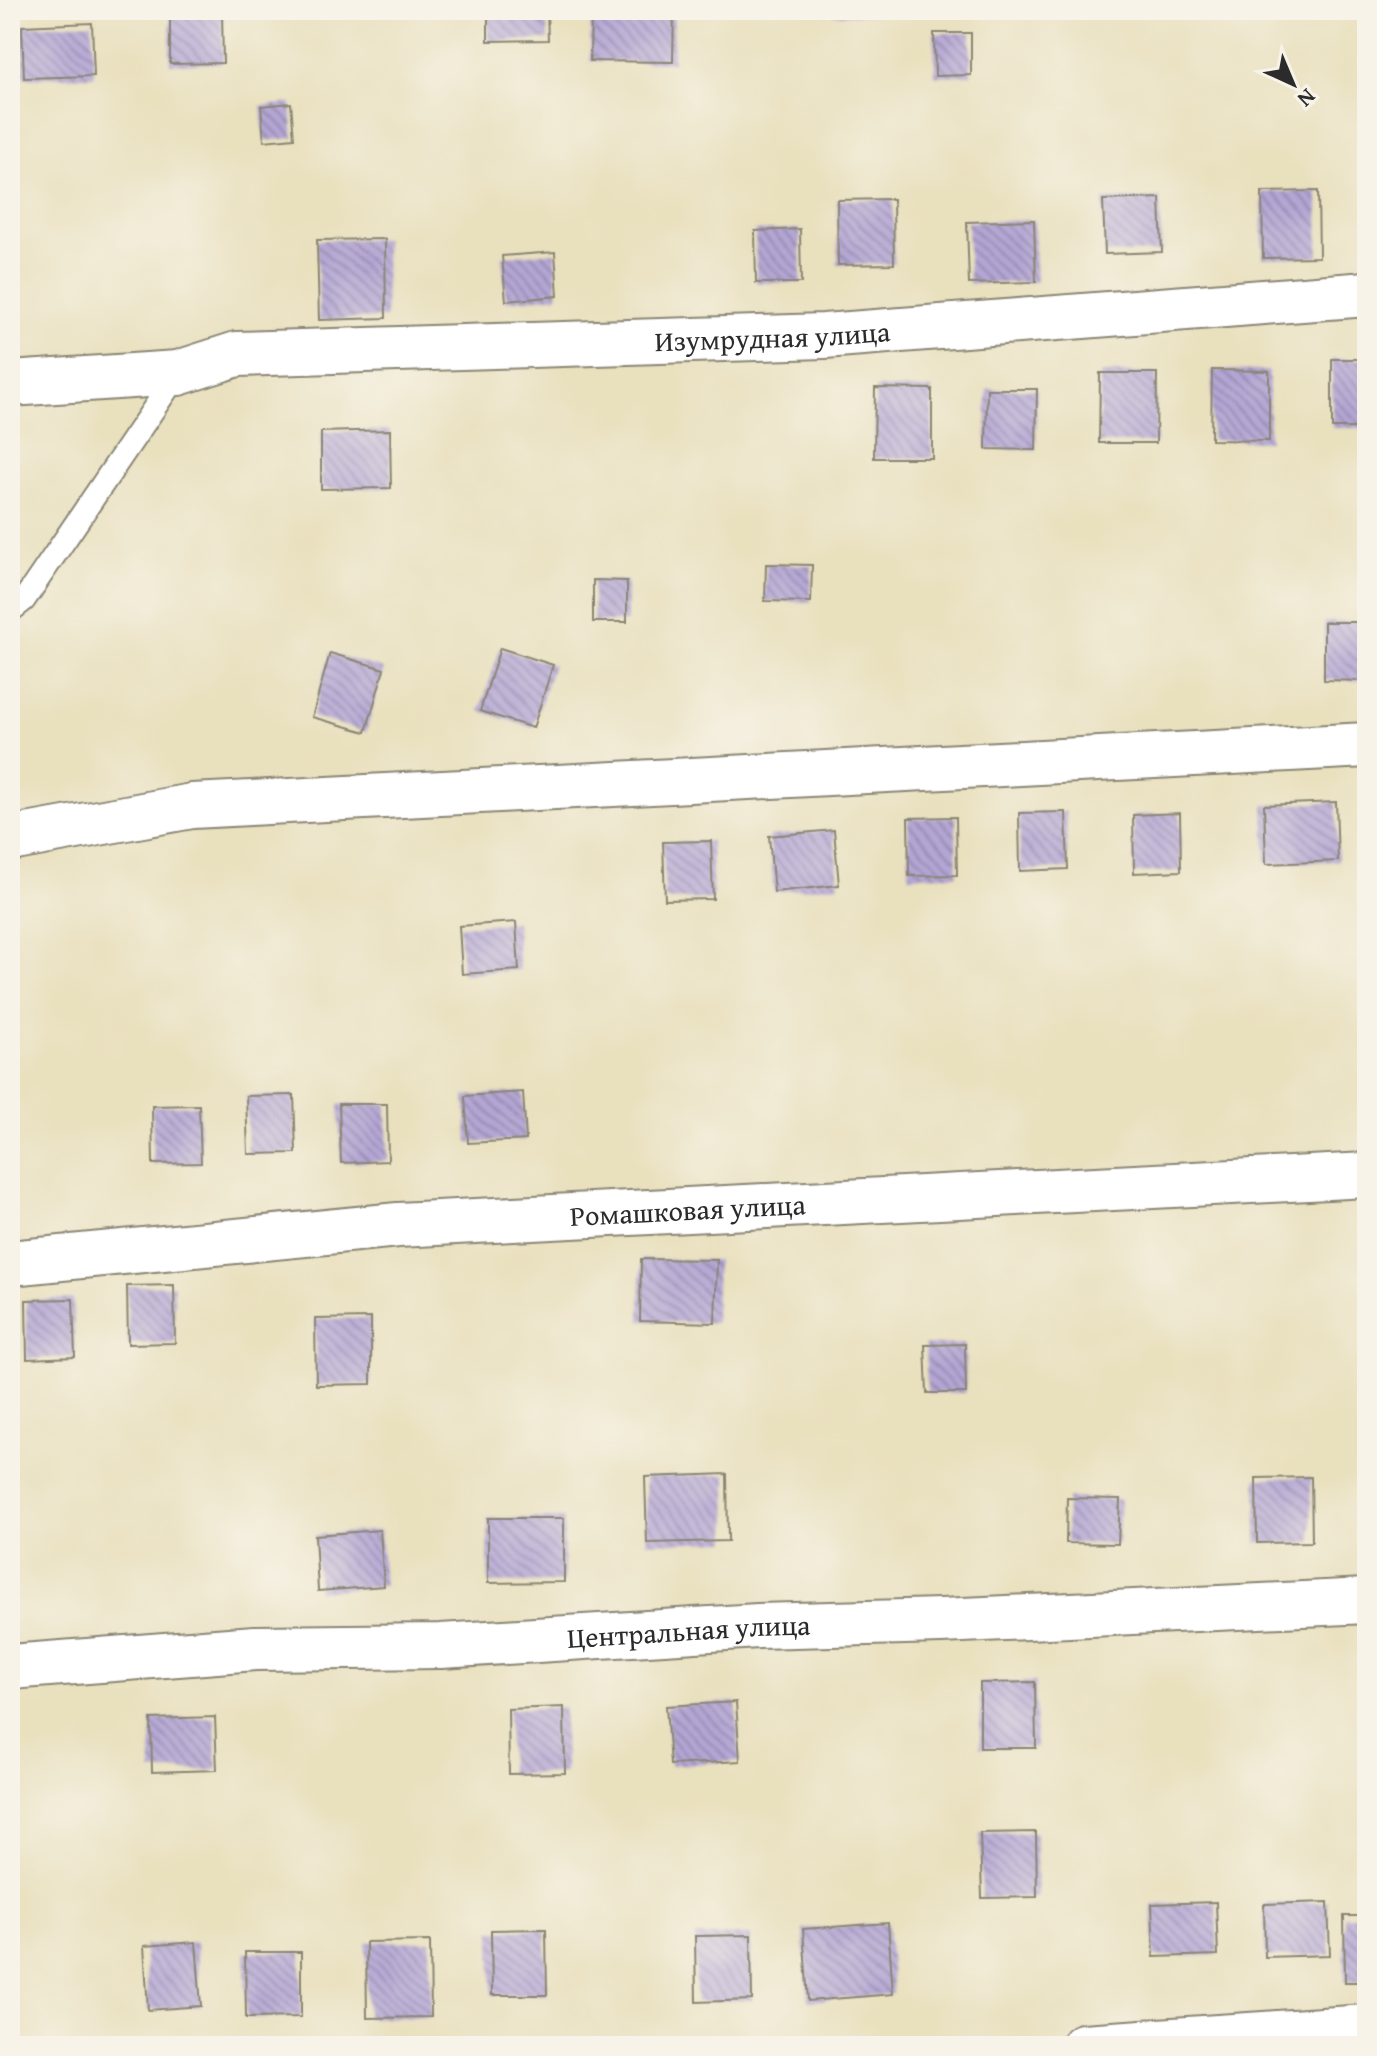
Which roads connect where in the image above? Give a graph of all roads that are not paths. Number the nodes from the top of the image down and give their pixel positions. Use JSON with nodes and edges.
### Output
{"nodes":[{"id":1,"x":1367,"y":294,"type":"edge"},
{"id":2,"x":178,"y":373,"type":"junction"},
{"id":3,"x":10,"y":384,"type":"edge"},
{"id":4,"x":10,"y":611,"type":"edge"},
{"id":5,"x":1367,"y":745,"type":"edge"},
{"id":6,"x":10,"y":839,"type":"edge"},
{"id":7,"x":1367,"y":1175,"type":"edge"},
{"id":8,"x":10,"y":1263,"type":"edge"},
{"id":9,"x":1367,"y":1601,"type":"edge"},
{"id":10,"x":10,"y":1667,"type":"edge"},
{"id":11,"x":1367,"y":2027,"type":"edge"},
{"id":12,"x":1083,"y":2046,"type":"edge"}],
"edges":[{"from":1,"to":2,"type":"street","name":"Изумрудная улица"},
{"from":2,"to":3,"type":"street","name":"Изумрудная улица"},
{"from":2,"to":4,"type":"lane"},
{"from":5,"to":6,"type":"street"},
{"from":7,"to":8,"type":"street","name":"Ромашковая улица"},
{"from":9,"to":10,"type":"street","name":"Центральная улица"},
{"from":11,"to":12,"type":"street"}]}
